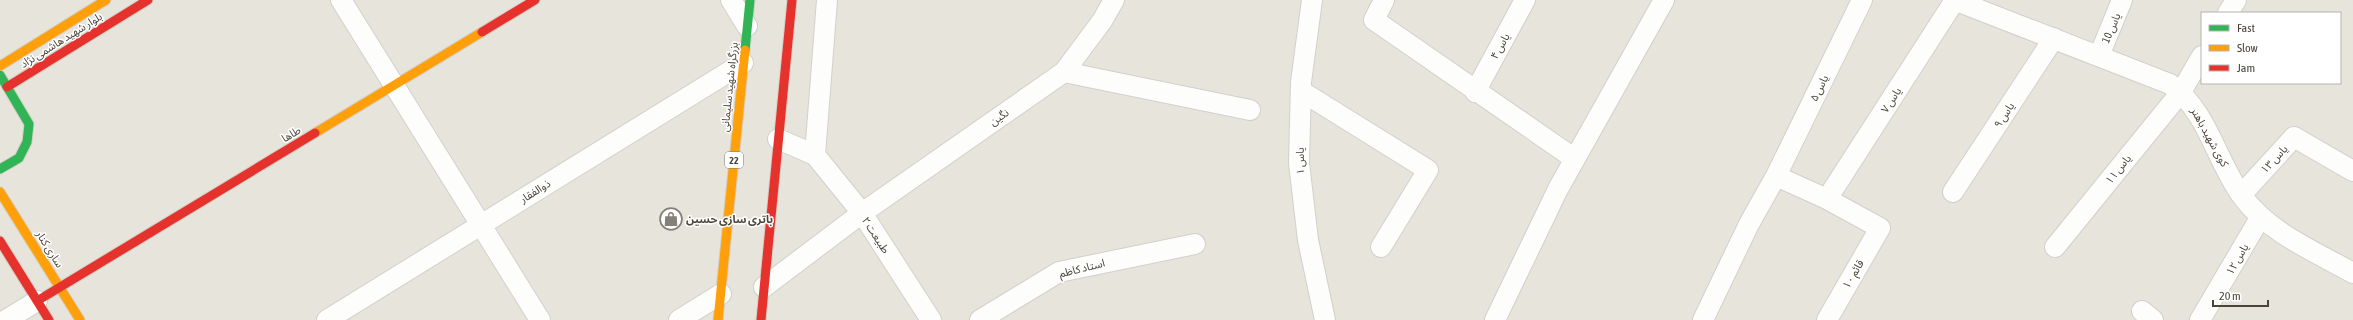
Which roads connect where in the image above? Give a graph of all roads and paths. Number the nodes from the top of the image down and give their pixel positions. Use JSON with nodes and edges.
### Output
{"nodes":[{"id":1,"x":106,"y":0,"type":"edge"},
{"id":2,"x":148,"y":0,"type":"edge"},
{"id":3,"x":341,"y":0,"type":"edge"},
{"id":4,"x":535,"y":0,"type":"edge"},
{"id":5,"x":731,"y":0,"type":"edge"},
{"id":6,"x":750,"y":0,"type":"edge"},
{"id":7,"x":827,"y":0,"type":"edge"},
{"id":8,"x":1114,"y":0,"type":"edge"},
{"id":9,"x":1312,"y":0,"type":"edge"},
{"id":10,"x":1384,"y":0,"type":"edge"},
{"id":11,"x":1525,"y":0,"type":"edge"},
{"id":12,"x":1664,"y":0,"type":"edge"},
{"id":13,"x":1862,"y":0,"type":"edge"},
{"id":14,"x":1954,"y":0,"type":"edge"},
{"id":15,"x":2122,"y":0,"type":"edge"},
{"id":16,"x":2236,"y":0,"type":"edge"},
{"id":17,"x":795,"y":2,"type":"edge"},
{"id":18,"x":1988,"y":6,"type":"edge"},
{"id":19,"x":2229,"y":12,"type":"edge"},
{"id":20,"x":747,"y":26,"type":"junction"},
{"id":21,"x":2054,"y":38,"type":"junction"},
{"id":22,"x":2099,"y":56,"type":"junction"},
{"id":23,"x":2201,"y":58,"type":"edge"},
{"id":24,"x":743,"y":63,"type":"junction"},
{"id":25,"x":0,"y":66,"type":"edge"},
{"id":26,"x":1064,"y":72,"type":"junction"},
{"id":27,"x":0,"y":75,"type":"edge"},
{"id":28,"x":394,"y":86,"type":"junction"},
{"id":29,"x":8,"y":87,"type":"junction"},
{"id":30,"x":1301,"y":91,"type":"junction"},
{"id":31,"x":1475,"y":92,"type":"junction"},
{"id":32,"x":2181,"y":92,"type":"junction"},
{"id":33,"x":1250,"y":110,"type":"dead end"},
{"id":34,"x":778,"y":139,"type":"junction"},
{"id":35,"x":815,"y":155,"type":"junction"},
{"id":36,"x":1575,"y":159,"type":"junction"},
{"id":37,"x":0,"y":170,"type":"edge"},
{"id":38,"x":2353,"y":171,"type":"edge"},
{"id":39,"x":1776,"y":176,"type":"junction"},
{"id":40,"x":0,"y":192,"type":"edge"},
{"id":41,"x":1953,"y":192,"type":"dead end"},
{"id":42,"x":2241,"y":195,"type":"junction"},
{"id":43,"x":1828,"y":199,"type":"junction"},
{"id":44,"x":862,"y":213,"type":"junction"},
{"id":45,"x":2260,"y":218,"type":"junction"},
{"id":46,"x":481,"y":225,"type":"junction"},
{"id":47,"x":0,"y":241,"type":"edge"},
{"id":48,"x":1195,"y":244,"type":"dead end"},
{"id":49,"x":1381,"y":247,"type":"dead end"},
{"id":50,"x":2055,"y":247,"type":"dead end"},
{"id":51,"x":2353,"y":273,"type":"edge"},
{"id":52,"x":764,"y":287,"type":"junction"},
{"id":53,"x":60,"y":288,"type":"junction"},
{"id":54,"x":721,"y":294,"type":"junction"},
{"id":55,"x":37,"y":301,"type":"junction"},
{"id":56,"x":6,"y":320,"type":"edge"},
{"id":57,"x":49,"y":320,"type":"edge"},
{"id":58,"x":80,"y":320,"type":"edge"},
{"id":59,"x":327,"y":320,"type":"edge"},
{"id":60,"x":540,"y":320,"type":"edge"},
{"id":61,"x":679,"y":320,"type":"edge"},
{"id":62,"x":718,"y":320,"type":"edge"},
{"id":63,"x":761,"y":320,"type":"edge"},
{"id":64,"x":931,"y":320,"type":"edge"},
{"id":65,"x":980,"y":320,"type":"edge"},
{"id":66,"x":1325,"y":320,"type":"edge"},
{"id":67,"x":1495,"y":320,"type":"edge"},
{"id":68,"x":1703,"y":320,"type":"edge"},
{"id":69,"x":1827,"y":320,"type":"edge"},
{"id":70,"x":2200,"y":320,"type":"edge"}],
"edges":[{"from":1,"to":25,"type":"main road","name":"بلوار شهید هاشمی نژاد"},
{"from":2,"to":29,"type":"main road","name":"بلوار شهید هاشمی نژاد"},
{"from":3,"to":28,"type":"street"},
{"from":4,"to":28,"type":"main road","name":"طاها"},
{"from":5,"to":20,"type":"street"},
{"from":6,"to":20,"type":"main road","name":"بزرگراه شهید سلیمانی","number":"22"},
{"from":7,"to":35,"type":"street"},
{"from":8,"to":26,"type":"street","name":"نگین"},
{"from":9,"to":30,"type":"street","name":"یاس ۱"},
{"from":10,"to":31,"type":"street"},
{"from":11,"to":31,"type":"street","name":"یاس ۴"},
{"from":12,"to":36,"type":"street"},
{"from":13,"to":39,"type":"street","name":"یاس ۵"},
{"from":14,"to":18,"type":"street","name":"کوی شهید باهنر"},
{"from":14,"to":43,"type":"street","name":"یاس ۷"},
{"from":15,"to":22,"type":"street","name":"یاس 10"},
{"from":16,"to":19,"type":"street"},
{"from":17,"to":34,"type":"main road"},
{"from":18,"to":21,"type":"street","name":"کوی شهید باهنر"},
{"from":20,"to":24,"type":"main road","name":"بزرگراه شهید سلیمانی","number":"22"},
{"from":21,"to":22,"type":"street","name":"کوی شهید باهنر"},
{"from":21,"to":41,"type":"street","name":"یاس ۹"},
{"from":22,"to":32,"type":"street","name":"کوی شهید باهنر"},
{"from":23,"to":32,"type":"street","name":"یاس ۱۱"},
{"from":24,"to":46,"type":"street","name":"ذوالفقار"},
{"from":24,"to":54,"type":"main road","name":"بزرگراه شهید سلیمانی","number":"22"},
{"from":26,"to":33,"type":"street"},
{"from":26,"to":44,"type":"street","name":"نگین"},
{"from":27,"to":29,"type":"main road"},
{"from":28,"to":46,"type":"street"},
{"from":28,"to":53,"type":"main road","name":"طاها"},
{"from":29,"to":37,"type":"main road"},
{"from":30,"to":49,"type":"street"},
{"from":30,"to":66,"type":"street","name":"یاس ۱"},
{"from":31,"to":36,"type":"street"},
{"from":32,"to":42,"type":"street","name":"کوی شهید باهنر"},
{"from":32,"to":50,"type":"street","name":"یاس ۱۱"},
{"from":34,"to":35,"type":"street"},
{"from":34,"to":52,"type":"main road"},
{"from":35,"to":44,"type":"street","name":"طبیعت ۲"},
{"from":36,"to":67,"type":"street"},
{"from":38,"to":42,"type":"street","name":"یاس ۱۳"},
{"from":39,"to":43,"type":"street"},
{"from":39,"to":68,"type":"street","name":"یاس ۵"},
{"from":40,"to":53,"type":"main road","name":"ساری کنار"},
{"from":42,"to":45,"type":"street","name":"کوی شهید باهنر"},
{"from":43,"to":69,"type":"street","name":"قائم ۱۰"},
{"from":44,"to":52,"type":"street","name":"نگین"},
{"from":44,"to":64,"type":"street","name":"طبیعت ۲"},
{"from":45,"to":51,"type":"street","name":"کوی شهید باهنر"},
{"from":45,"to":70,"type":"street","name":"یاس ۱۲"},
{"from":46,"to":59,"type":"street","name":"ذوالفقار"},
{"from":46,"to":60,"type":"street"},
{"from":47,"to":55,"type":"main road"},
{"from":48,"to":65,"type":"street","name":"استاد کاظم"},
{"from":52,"to":63,"type":"main road"},
{"from":53,"to":55,"type":"main road","name":"طاها"},
{"from":53,"to":58,"type":"main road","name":"ساری کنار"},
{"from":54,"to":61,"type":"street"},
{"from":54,"to":62,"type":"main road","name":"بزرگراه شهید سلیمانی","number":"22"},
{"from":55,"to":56,"type":"street"},
{"from":55,"to":57,"type":"main road"}]}
